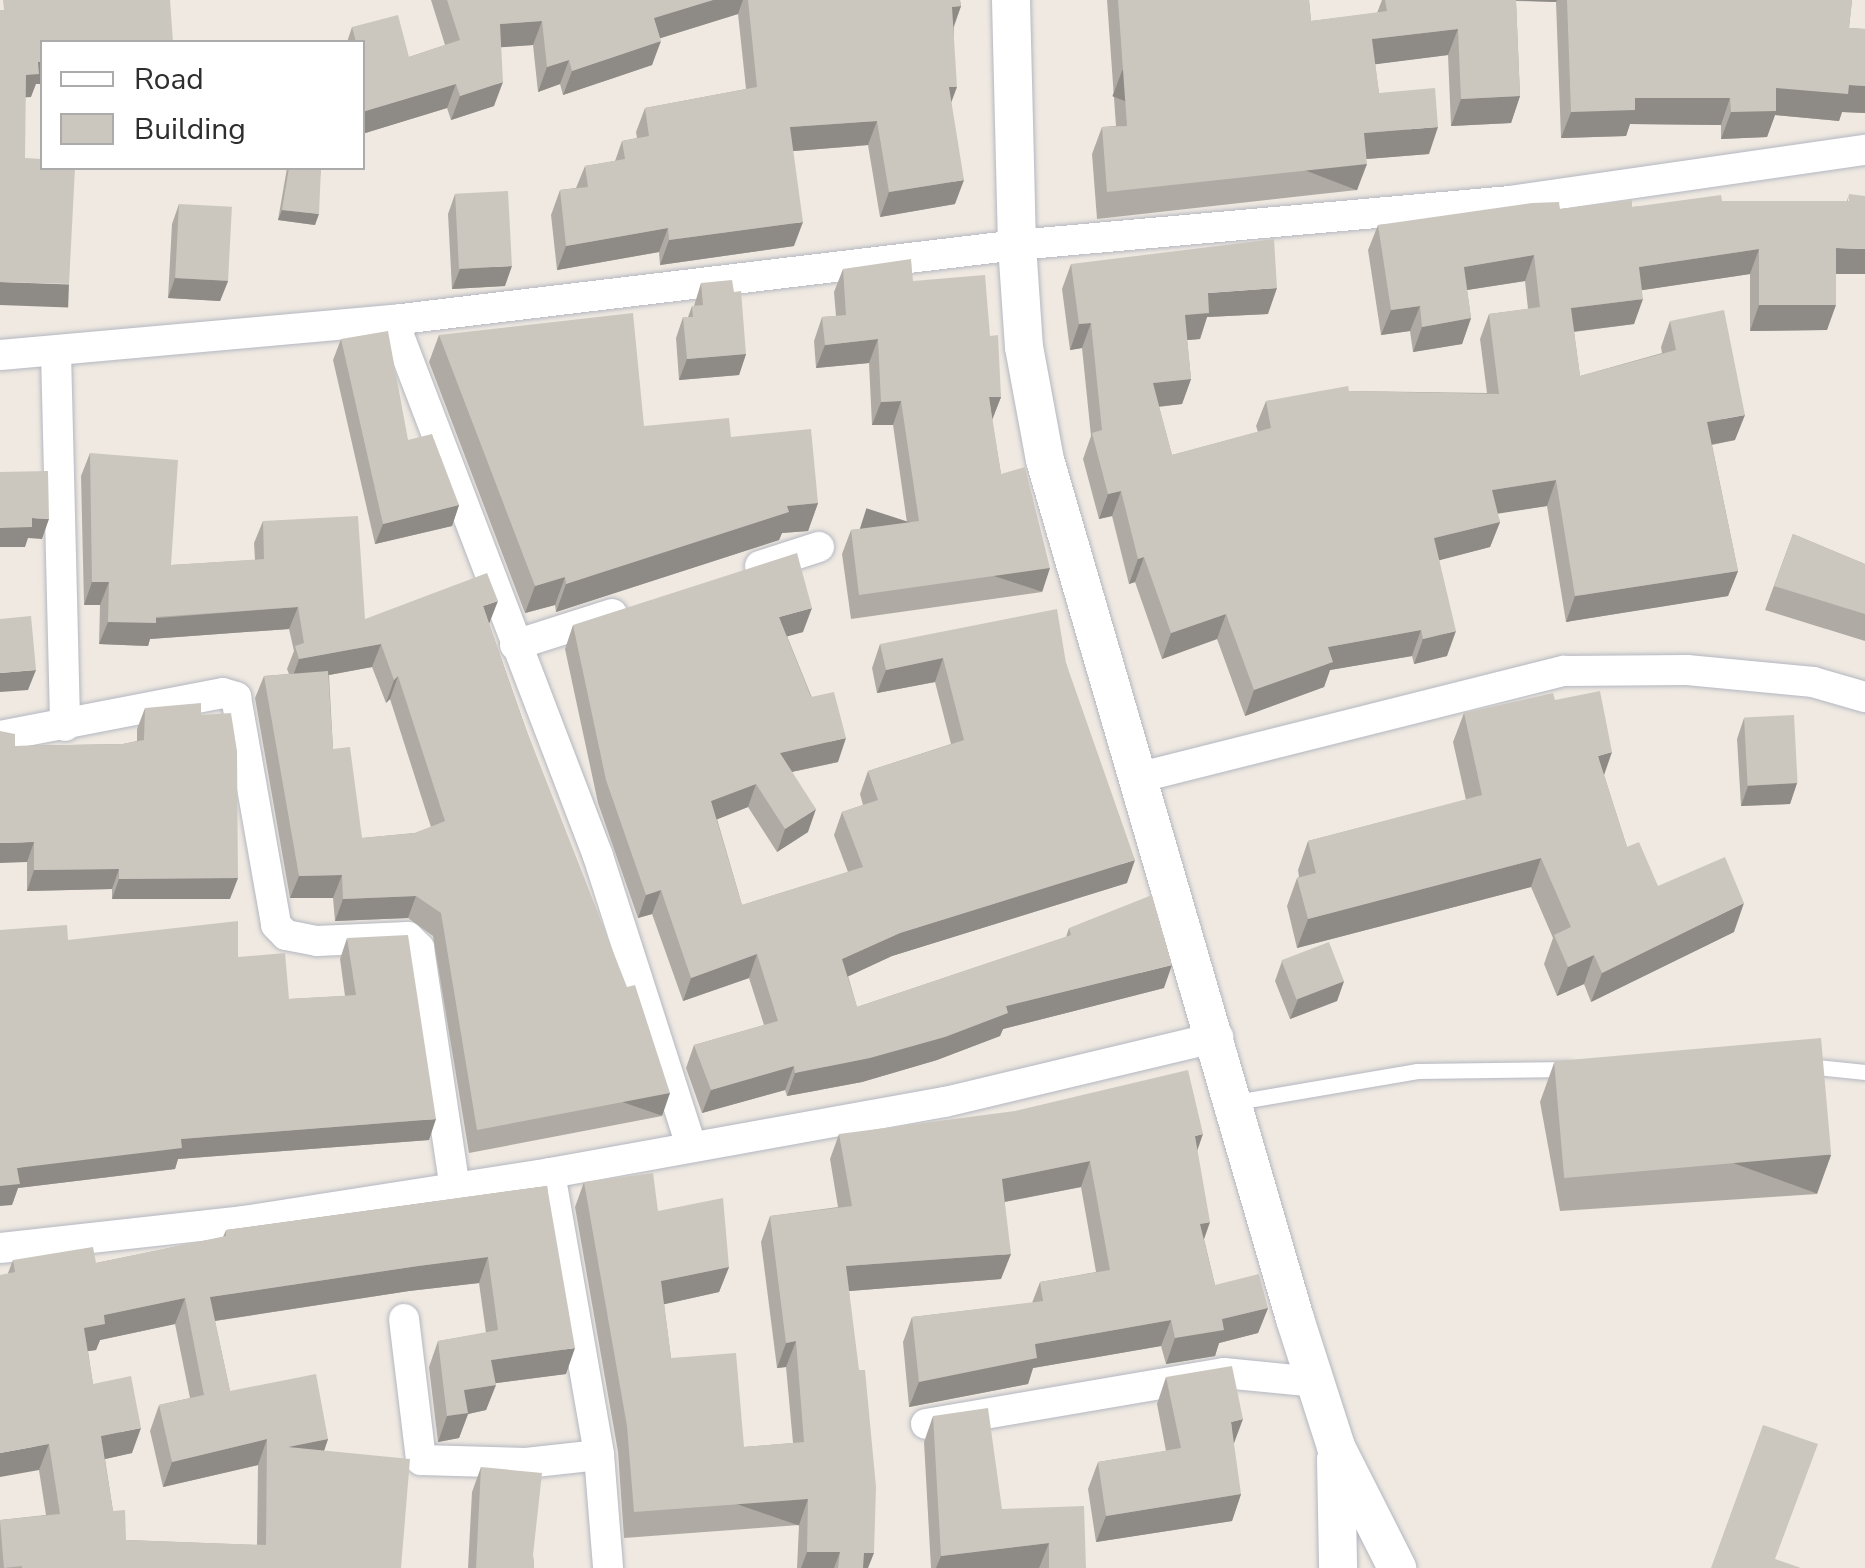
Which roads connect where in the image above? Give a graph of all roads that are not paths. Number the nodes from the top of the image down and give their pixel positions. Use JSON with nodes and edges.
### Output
{"nodes":[{"id":1,"x":1011,"y":0,"type":"edge"},
{"id":2,"x":1865,"y":150,"type":"edge"},
{"id":3,"x":1016,"y":245,"type":"junction"},
{"id":4,"x":393,"y":320,"type":"junction"},
{"id":5,"x":56,"y":352,"type":"junction"},
{"id":6,"x":0,"y":356,"type":"edge"},
{"id":7,"x":819,"y":546,"type":"dead end"},
{"id":8,"x":730,"y":576,"type":"edge"},
{"id":9,"x":640,"y":604,"type":"edge"},
{"id":10,"x":515,"y":645,"type":"junction"},
{"id":11,"x":1865,"y":697,"type":"edge"},
{"id":12,"x":65,"y":726,"type":"junction"},
{"id":13,"x":0,"y":736,"type":"edge"},
{"id":14,"x":1137,"y":778,"type":"junction"},
{"id":15,"x":1218,"y":1037,"type":"junction"},
{"id":16,"x":1793,"y":1064,"type":"edge"},
{"id":17,"x":1588,"y":1068,"type":"edge"},
{"id":18,"x":1865,"y":1072,"type":"edge"},
{"id":19,"x":1236,"y":1102,"type":"junction"},
{"id":20,"x":691,"y":1146,"type":"junction"},
{"id":21,"x":550,"y":1174,"type":"junction"},
{"id":22,"x":455,"y":1188,"type":"junction"},
{"id":23,"x":0,"y":1248,"type":"edge"},
{"id":24,"x":404,"y":1319,"type":"dead end"},
{"id":25,"x":1316,"y":1382,"type":"junction"},
{"id":26,"x":926,"y":1424,"type":"dead end"},
{"id":27,"x":1336,"y":1447,"type":"junction"},
{"id":28,"x":599,"y":1455,"type":"junction"},
{"id":29,"x":608,"y":1568,"type":"edge"},
{"id":30,"x":1338,"y":1568,"type":"edge"},
{"id":31,"x":1396,"y":1568,"type":"edge"}],
"edges":[{"from":1,"to":3,"type":"street"},
{"from":2,"to":3,"type":"street"},
{"from":3,"to":4,"type":"street"},
{"from":3,"to":14,"type":"street"},
{"from":4,"to":5,"type":"street"},
{"from":4,"to":10,"type":"street"},
{"from":5,"to":6,"type":"street"},
{"from":5,"to":12,"type":"street"},
{"from":7,"to":8,"type":"street"},
{"from":9,"to":10,"type":"street"},
{"from":10,"to":20,"type":"street"},
{"from":11,"to":14,"type":"street"},
{"from":12,"to":13,"type":"street"},
{"from":12,"to":22,"type":"street"},
{"from":14,"to":15,"type":"street"},
{"from":15,"to":19,"type":"street"},
{"from":15,"to":20,"type":"street"},
{"from":16,"to":18,"type":"lane"},
{"from":17,"to":19,"type":"lane"},
{"from":19,"to":25,"type":"street"},
{"from":20,"to":21,"type":"street"},
{"from":21,"to":22,"type":"street"},
{"from":21,"to":28,"type":"street"},
{"from":22,"to":23,"type":"street"},
{"from":24,"to":28,"type":"street"},
{"from":25,"to":26,"type":"street"},
{"from":25,"to":27,"type":"street"},
{"from":27,"to":30,"type":"street"},
{"from":27,"to":31,"type":"street"},
{"from":28,"to":29,"type":"street"}]}
